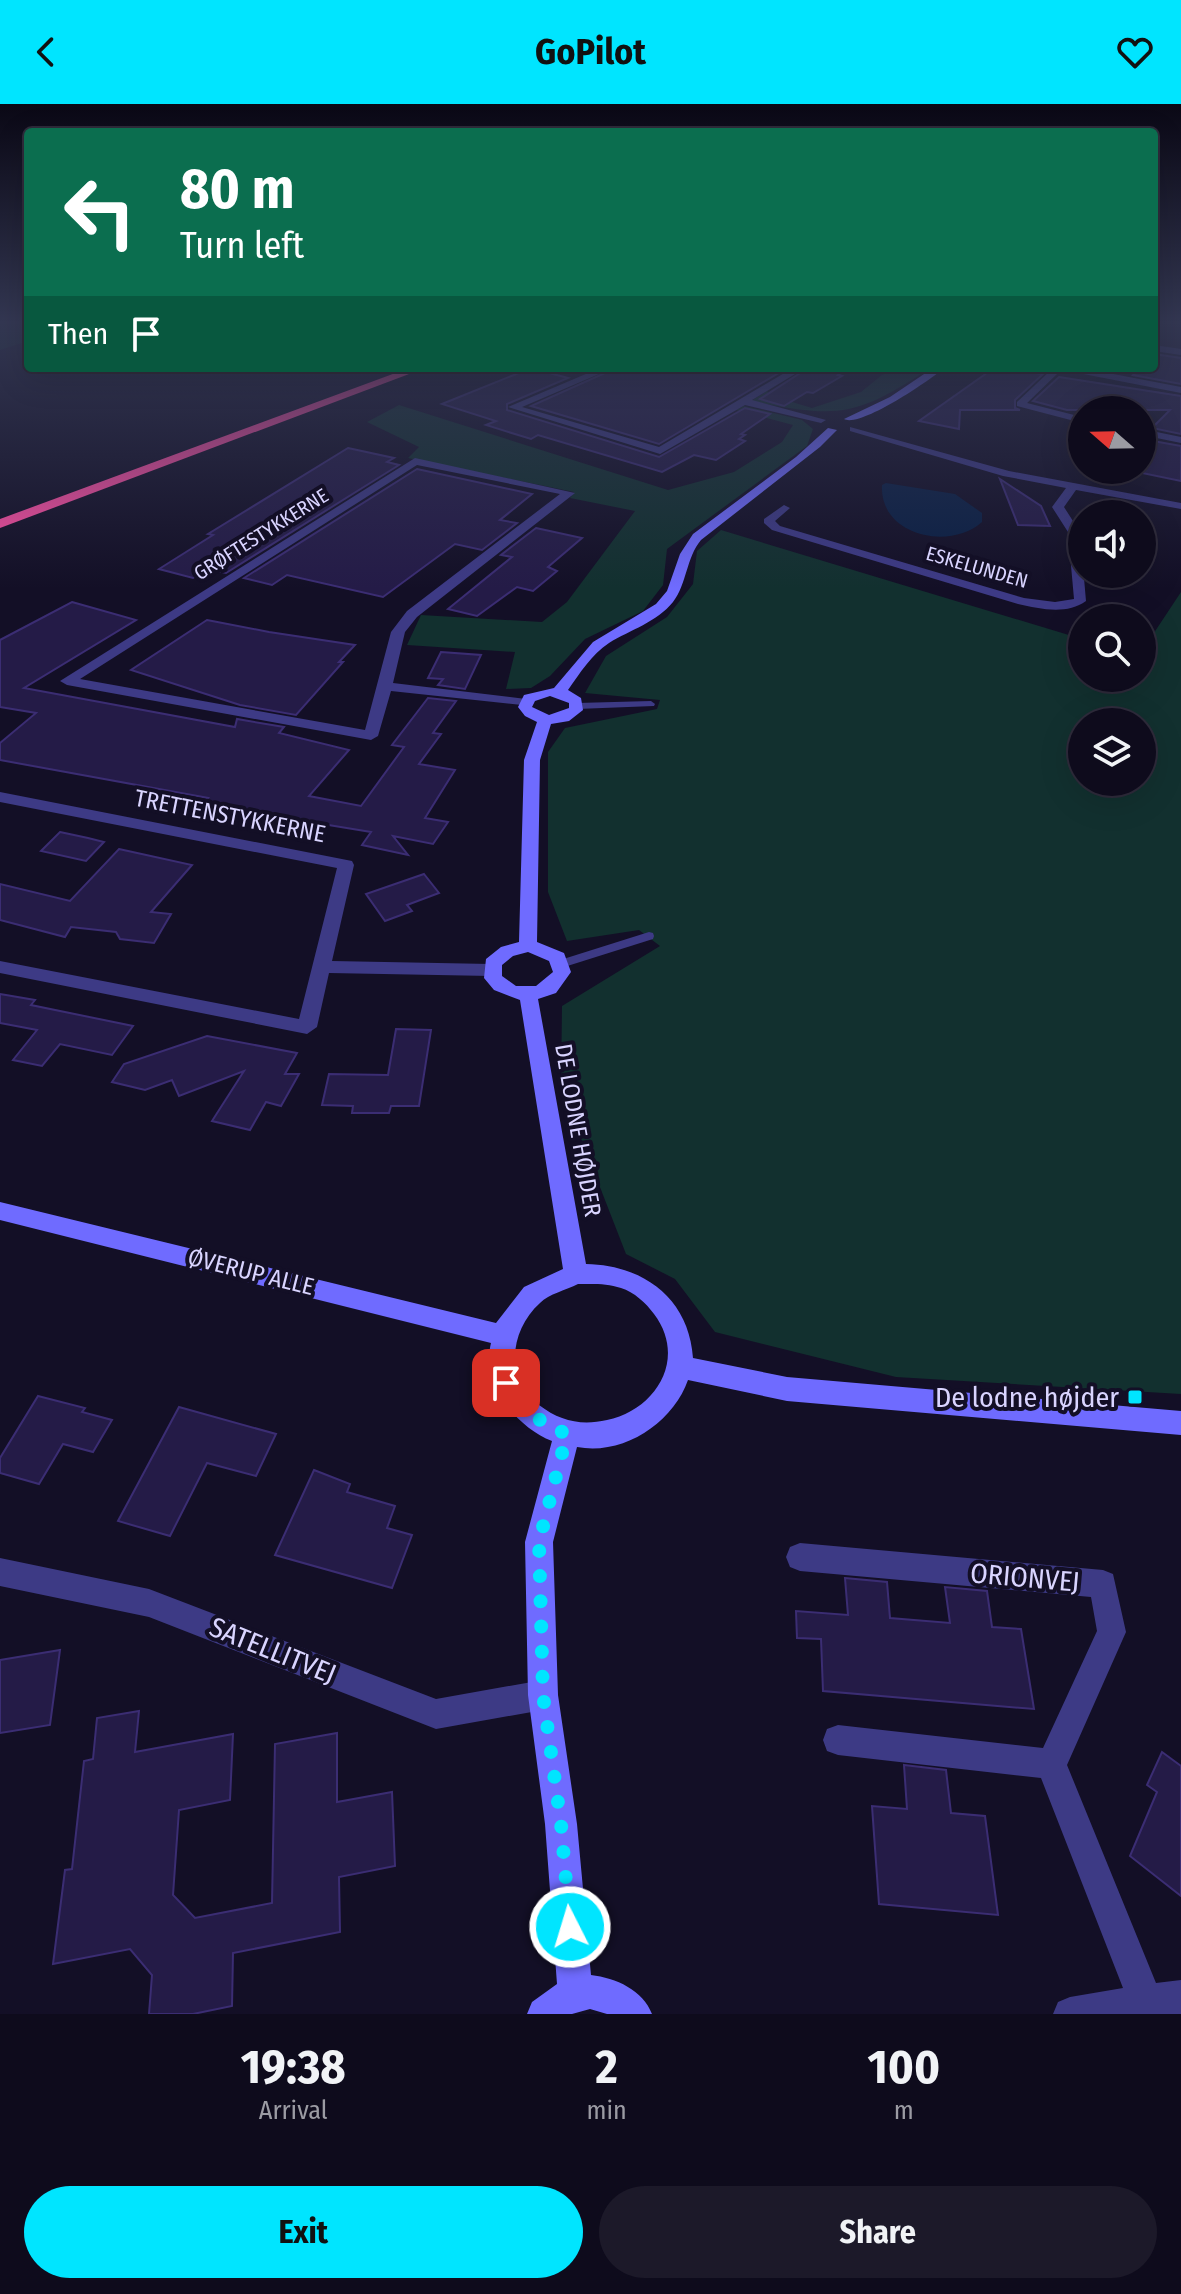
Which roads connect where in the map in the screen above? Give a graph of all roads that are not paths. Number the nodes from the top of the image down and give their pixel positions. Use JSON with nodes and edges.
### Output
{"nodes":[{"id":1,"x":280,"y":411,"type":"edge"},
{"id":2,"x":299,"y":411,"type":"edge"},
{"id":3,"x":527,"y":411,"type":"edge"},
{"id":4,"x":725,"y":411,"type":"edge"},
{"id":5,"x":788,"y":411,"type":"edge"},
{"id":6,"x":863,"y":411,"type":"edge"},
{"id":7,"x":1048,"y":411,"type":"edge"},
{"id":8,"x":1068,"y":416,"type":"edge"},
{"id":9,"x":837,"y":422,"type":"junction"},
{"id":10,"x":1156,"y":435,"type":"edge"},
{"id":11,"x":1181,"y":440,"type":"edge"},
{"id":12,"x":1073,"y":486,"type":"junction"},
{"id":13,"x":1181,"y":506,"type":"edge"},
{"id":14,"x":784,"y":508,"type":"dead end"},
{"id":15,"x":0,"y":515,"type":"edge"},
{"id":16,"x":0,"y":524,"type":"edge"},
{"id":17,"x":385,"y":686,"type":"junction"},
{"id":18,"x":559,"y":692,"type":"junction"},
{"id":19,"x":526,"y":703,"type":"junction"},
{"id":20,"x":651,"y":704,"type":"dead end"},
{"id":21,"x":577,"y":706,"type":"junction"},
{"id":22,"x":545,"y":719,"type":"junction"},
{"id":23,"x":0,"y":797,"type":"edge"},
{"id":24,"x":649,"y":936,"type":"dead end"},
{"id":25,"x":528,"y":946,"type":"junction"},
{"id":26,"x":561,"y":964,"type":"junction"},
{"id":27,"x":0,"y":967,"type":"edge"},
{"id":28,"x":322,"y":967,"type":"junction"},
{"id":29,"x":491,"y":970,"type":"junction"},
{"id":30,"x":528,"y":994,"type":"junction"},
{"id":31,"x":0,"y":1211,"type":"edge"},
{"id":32,"x":576,"y":1274,"type":"junction"},
{"id":33,"x":503,"y":1335,"type":"junction"},
{"id":34,"x":680,"y":1367,"type":"junction"},
{"id":35,"x":1181,"y":1423,"type":"edge"},
{"id":36,"x":567,"y":1434,"type":"junction"},
{"id":37,"x":800,"y":1557,"type":"dead end"},
{"id":38,"x":0,"y":1572,"type":"edge"},
{"id":39,"x":543,"y":1695,"type":"junction"},
{"id":40,"x":838,"y":1740,"type":"dead end"},
{"id":41,"x":1051,"y":1764,"type":"junction"},
{"id":42,"x":575,"y":1993,"type":"junction"},
{"id":43,"x":1181,"y":1997,"type":"edge"},
{"id":44,"x":1146,"y":2002,"type":"junction"},
{"id":45,"x":544,"y":2014,"type":"edge"},
{"id":46,"x":635,"y":2014,"type":"edge"},
{"id":47,"x":1070,"y":2014,"type":"edge"}],
"edges":[{"from":1,"to":15,"type":"highway"},
{"from":2,"to":16,"type":"highway"},
{"from":3,"to":4,"type":"street"},
{"from":5,"to":9,"type":"street"},
{"from":6,"to":9,"type":"street"},
{"from":7,"to":8,"type":"street"},
{"from":9,"to":12,"type":"street"},
{"from":9,"to":18,"type":"street"},
{"from":10,"to":11,"type":"street"},
{"from":12,"to":13,"type":"street"},
{"from":12,"to":14,"type":"street","name":"ESKELUNDEN"},
{"from":17,"to":17,"type":"street","name":"GRØFTESTYKKERNE"},
{"from":17,"to":19,"type":"street"},
{"from":18,"to":19,"type":"street"},
{"from":18,"to":21,"type":"street"},
{"from":19,"to":22,"type":"street"},
{"from":20,"to":21,"type":"lane"},
{"from":21,"to":22,"type":"street"},
{"from":22,"to":25,"type":"street"},
{"from":23,"to":28,"type":"street","name":"TRETTENSTYKKERNE"},
{"from":24,"to":26,"type":"lane"},
{"from":25,"to":26,"type":"street"},
{"from":25,"to":29,"type":"street"},
{"from":26,"to":30,"type":"street"},
{"from":27,"to":28,"type":"street","name":"TRETTENSTYKKERNE"},
{"from":28,"to":29,"type":"street"},
{"from":29,"to":30,"type":"street"},
{"from":30,"to":32,"type":"street","name":"DE LODNE HØJDER"},
{"from":31,"to":33,"type":"street","name":"ØVERUP ALLE"},
{"from":32,"to":33,"type":"street"},
{"from":32,"to":34,"type":"street"},
{"from":33,"to":36,"type":"street"},
{"from":34,"to":35,"type":"street"},
{"from":34,"to":36,"type":"street"},
{"from":36,"to":39,"type":"street"},
{"from":37,"to":41,"type":"street","name":"ORIONVEJ"},
{"from":38,"to":39,"type":"street","name":"SATELLITVEJ"},
{"from":39,"to":42,"type":"street"},
{"from":40,"to":41,"type":"street"},
{"from":41,"to":44,"type":"street"},
{"from":42,"to":45,"type":"street"},
{"from":42,"to":46,"type":"street"},
{"from":43,"to":44,"type":"street"},
{"from":44,"to":47,"type":"street"}]}
